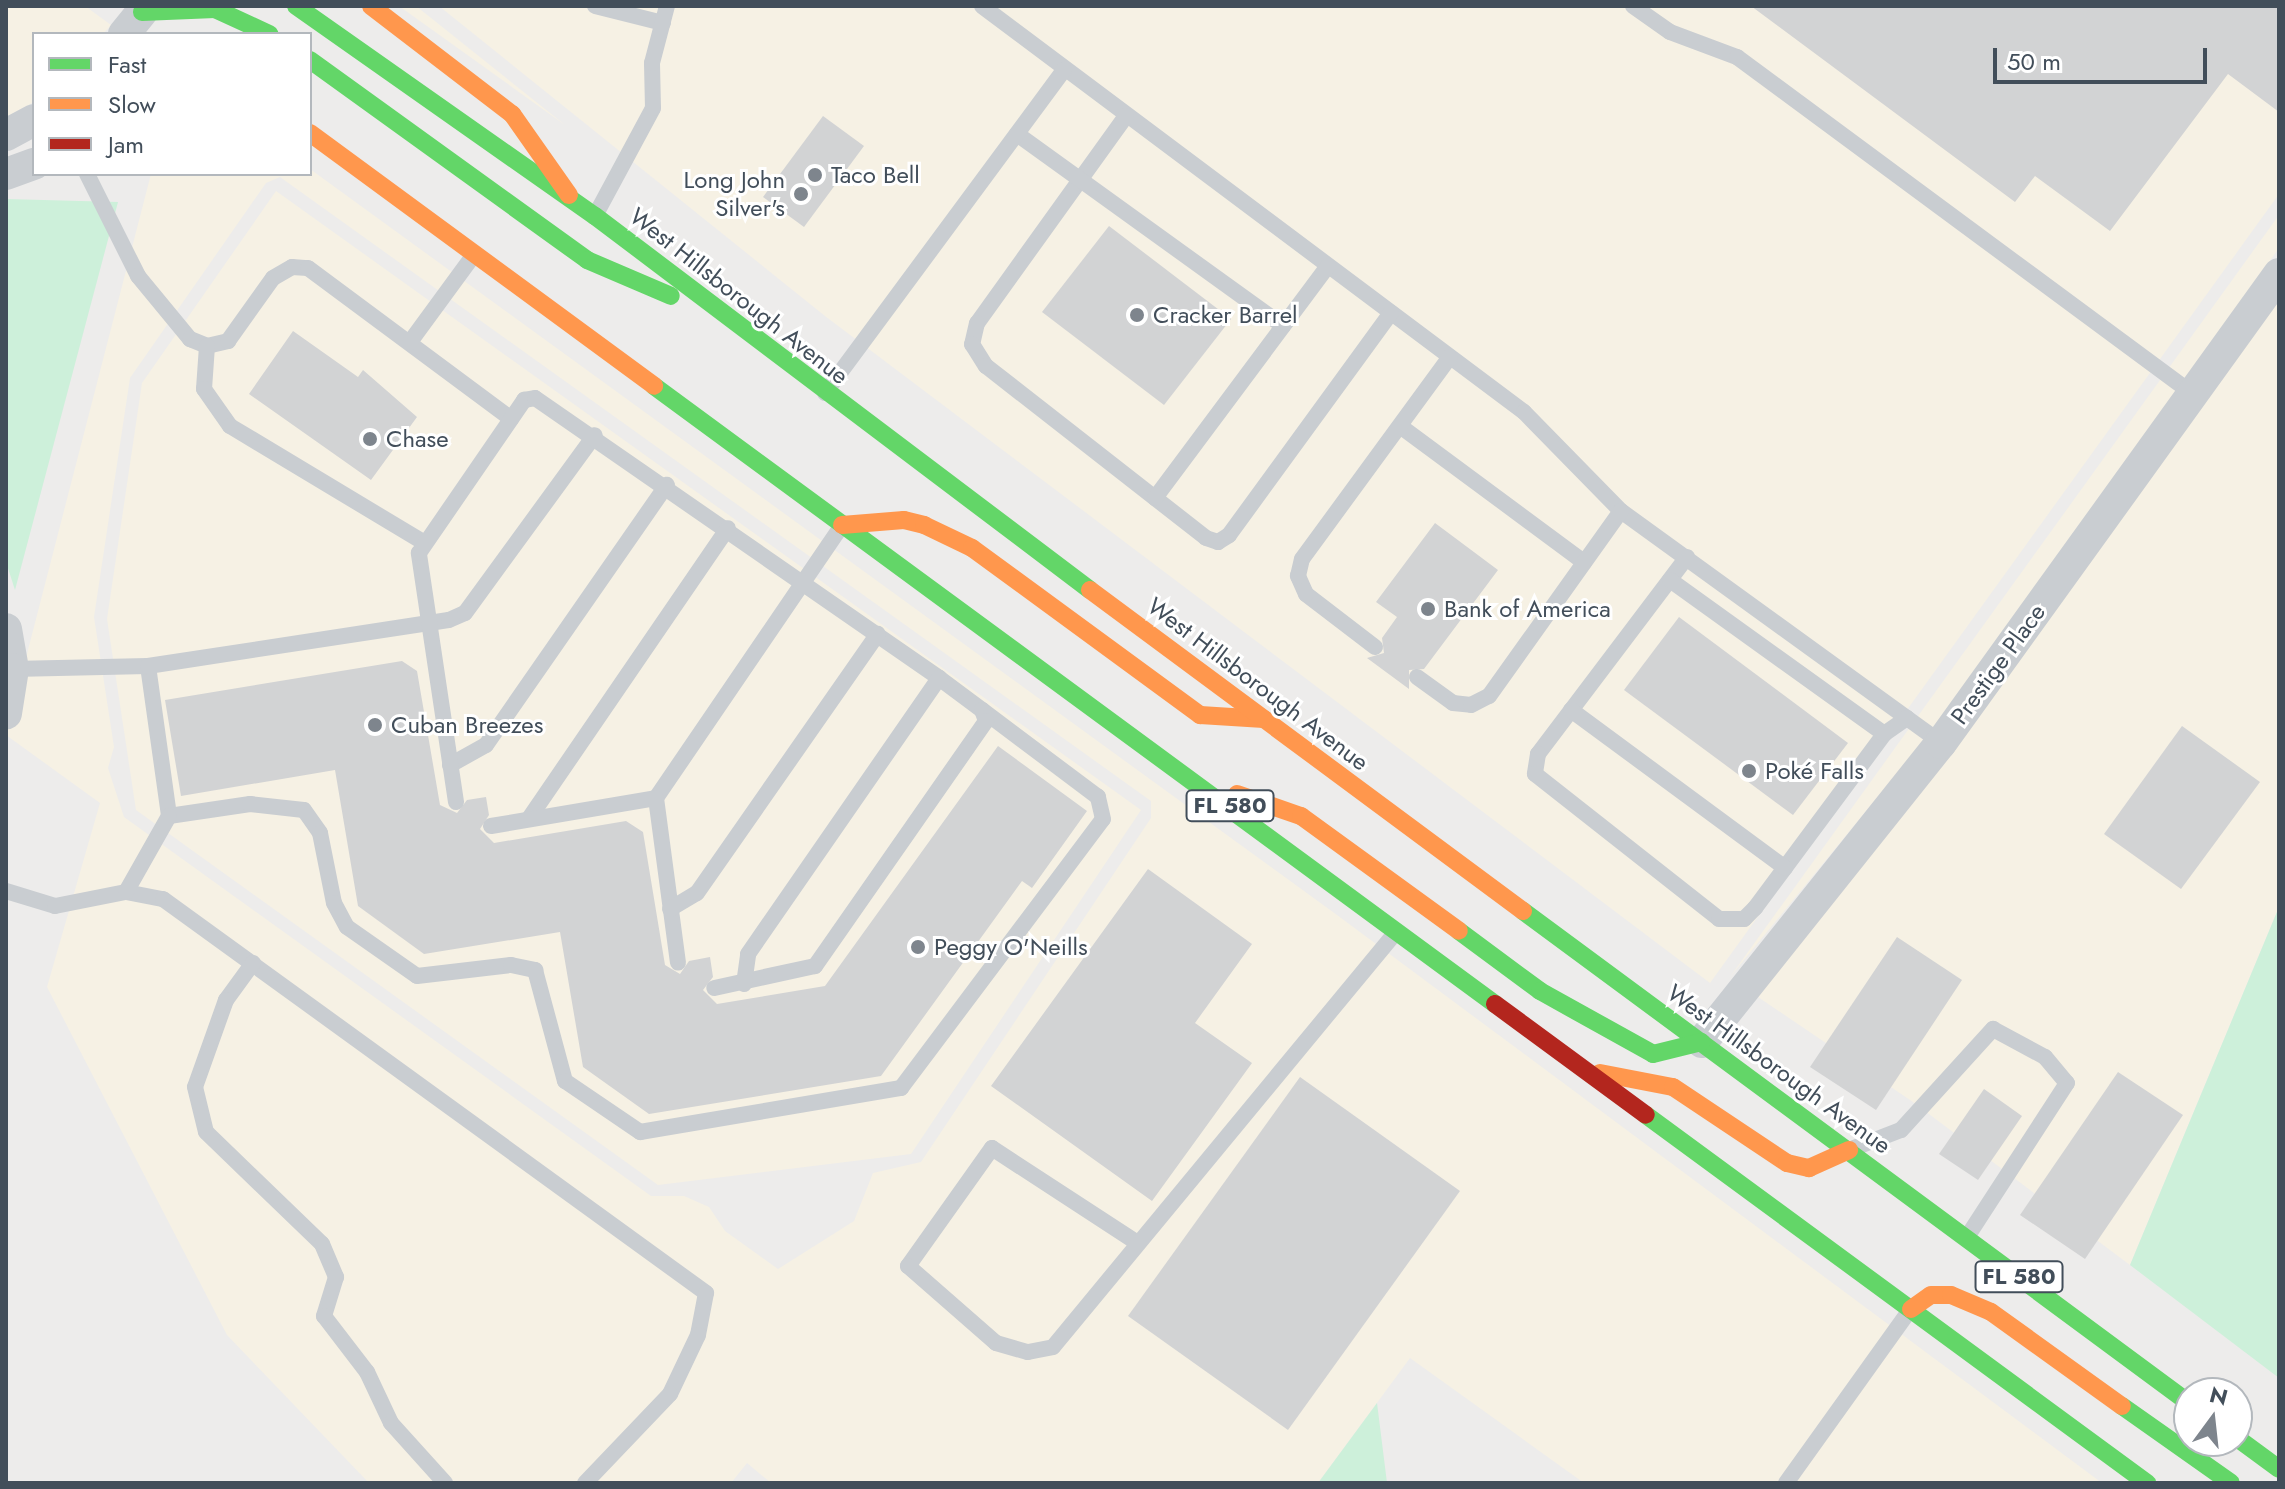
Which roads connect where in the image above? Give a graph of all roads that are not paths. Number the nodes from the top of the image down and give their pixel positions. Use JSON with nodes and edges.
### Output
{"nodes":[{"id":1,"x":296,"y":6,"type":"edge"},
{"id":2,"x":371,"y":6,"type":"edge"},
{"id":3,"x":598,"y":6,"type":"edge"},
{"id":4,"x":667,"y":6,"type":"edge"},
{"id":5,"x":982,"y":6,"type":"edge"},
{"id":6,"x":1633,"y":6,"type":"edge"},
{"id":7,"x":226,"y":14,"type":"edge"},
{"id":8,"x":136,"y":15,"type":"edge"},
{"id":9,"x":663,"y":23,"type":"junction"},
{"id":10,"x":169,"y":32,"type":"edge"},
{"id":11,"x":197,"y":32,"type":"edge"},
{"id":12,"x":265,"y":32,"type":"edge"},
{"id":13,"x":312,"y":61,"type":"edge"},
{"id":14,"x":1064,"y":70,"type":"junction"},
{"id":15,"x":1126,"y":116,"type":"junction"},
{"id":16,"x":32,"y":121,"type":"edge"},
{"id":17,"x":312,"y":134,"type":"edge"},
{"id":18,"x":1017,"y":134,"type":"junction"},
{"id":19,"x":6,"y":135,"type":"edge"},
{"id":20,"x":32,"y":165,"type":"edge"},
{"id":21,"x":6,"y":174,"type":"edge"},
{"id":22,"x":88,"y":176,"type":"edge"},
{"id":23,"x":1081,"y":179,"type":"junction"},
{"id":24,"x":573,"y":200,"type":"junction"},
{"id":25,"x":595,"y":216,"type":"junction"},
{"id":26,"x":475,"y":252,"type":"junction"},
{"id":27,"x":1328,"y":266,"type":"junction"},
{"id":28,"x":2279,"y":274,"type":"edge"},
{"id":29,"x":1391,"y":313,"type":"junction"},
{"id":30,"x":721,"y":317,"type":"junction"},
{"id":31,"x":1283,"y":326,"type":"junction"},
{"id":32,"x":410,"y":342,"type":"junction"},
{"id":33,"x":207,"y":346,"type":"junction"},
{"id":34,"x":1450,"y":357,"type":"junction"},
{"id":35,"x":825,"y":393,"type":"junction"},
{"id":36,"x":2193,"y":394,"type":"junction"},
{"id":37,"x":511,"y":419,"type":"junction"},
{"id":38,"x":1400,"y":426,"type":"junction"},
{"id":39,"x":595,"y":435,"type":"junction"},
{"id":40,"x":667,"y":485,"type":"junction"},
{"id":41,"x":1155,"y":498,"type":"junction"},
{"id":42,"x":1621,"y":511,"type":"junction"},
{"id":43,"x":842,"y":525,"type":"junction"},
{"id":44,"x":728,"y":528,"type":"junction"},
{"id":45,"x":425,"y":543,"type":"junction"},
{"id":46,"x":1687,"y":557,"type":"junction"},
{"id":47,"x":1584,"y":562,"type":"junction"},
{"id":48,"x":1670,"y":580,"type":"junction"},
{"id":49,"x":803,"y":581,"type":"junction"},
{"id":50,"x":425,"y":621,"type":"junction"},
{"id":51,"x":6,"y":629,"type":"edge"},
{"id":52,"x":878,"y":634,"type":"junction"},
{"id":53,"x":1375,"y":647,"type":"dead end"},
{"id":54,"x":148,"y":666,"type":"junction"},
{"id":55,"x":13,"y":669,"type":"junction"},
{"id":56,"x":1417,"y":677,"type":"dead end"},
{"id":57,"x":939,"y":678,"type":"junction"},
{"id":58,"x":982,"y":710,"type":"junction"},
{"id":59,"x":1571,"y":710,"type":"junction"},
{"id":60,"x":6,"y":713,"type":"edge"},
{"id":61,"x":1907,"y":718,"type":"junction"},
{"id":62,"x":1264,"y":719,"type":"junction"},
{"id":63,"x":1884,"y":734,"type":"junction"},
{"id":64,"x":1941,"y":743,"type":"junction"},
{"id":65,"x":450,"y":765,"type":"junction"},
{"id":66,"x":1193,"y":779,"type":"junction"},
{"id":67,"x":656,"y":798,"type":"junction"},
{"id":68,"x":456,"y":802,"type":"dead end"},
{"id":69,"x":169,"y":816,"type":"junction"},
{"id":70,"x":530,"y":817,"type":"junction"},
{"id":71,"x":491,"y":826,"type":"dead end"},
{"id":72,"x":1785,"y":868,"type":"junction"},
{"id":73,"x":6,"y":891,"type":"edge"},
{"id":74,"x":126,"y":892,"type":"junction"},
{"id":75,"x":670,"y":909,"type":"junction"},
{"id":76,"x":1397,"y":930,"type":"junction"},
{"id":77,"x":253,"y":963,"type":"junction"},
{"id":78,"x":678,"y":963,"type":"dead end"},
{"id":79,"x":744,"y":984,"type":"junction"},
{"id":80,"x":714,"y":988,"type":"dead end"},
{"id":81,"x":1702,"y":1042,"type":"junction"},
{"id":82,"x":1588,"y":1071,"type":"junction"},
{"id":83,"x":1849,"y":1150,"type":"junction"},
{"id":84,"x":1967,"y":1238,"type":"junction"},
{"id":85,"x":1136,"y":1242,"type":"junction"},
{"id":86,"x":1911,"y":1309,"type":"junction"},
{"id":87,"x":2173,"y":1391,"type":"edge"},
{"id":88,"x":2253,"y":1450,"type":"edge"},
{"id":89,"x":2279,"y":1469,"type":"edge"},
{"id":90,"x":445,"y":1483,"type":"edge"},
{"id":91,"x":585,"y":1483,"type":"edge"},
{"id":92,"x":1786,"y":1483,"type":"edge"},
{"id":93,"x":2147,"y":1483,"type":"edge"},
{"id":94,"x":2231,"y":1483,"type":"edge"}],
"edges":[{"from":1,"to":24,"type":"main road","name":"West Hillsborough Avenue","number":"FL 580"},
{"from":2,"to":24,"type":"main road"},
{"from":3,"to":9,"type":"lane"},
{"from":4,"to":9,"type":"lane"},
{"from":5,"to":14,"type":"lane"},
{"from":6,"to":36,"type":"lane"},
{"from":7,"to":8,"type":"main road"},
{"from":7,"to":11,"type":"main road"},
{"from":7,"to":12,"type":"main road"},
{"from":8,"to":10,"type":"main road"},
{"from":9,"to":25,"type":"lane"},
{"from":13,"to":30,"type":"main road"},
{"from":14,"to":15,"type":"lane"},
{"from":14,"to":18,"type":"lane"},
{"from":15,"to":23,"type":"lane"},
{"from":15,"to":27,"type":"lane"},
{"from":16,"to":19,"type":"street"},
{"from":17,"to":26,"type":"main road","number":"FL 580"},
{"from":18,"to":23,"type":"lane"},
{"from":18,"to":35,"type":"lane"},
{"from":20,"to":21,"type":"street"},
{"from":22,"to":33,"type":"lane"},
{"from":23,"to":31,"type":"lane"},
{"from":23,"to":41,"type":"lane"},
{"from":24,"to":25,"type":"main road","name":"West Hillsborough Avenue","number":"FL 580"},
{"from":25,"to":30,"type":"main road","name":"West Hillsborough Avenue","number":"FL 580"},
{"from":26,"to":32,"type":"lane"},
{"from":26,"to":43,"type":"main road","number":"FL 580"},
{"from":27,"to":29,"type":"lane"},
{"from":27,"to":31,"type":"lane"},
{"from":28,"to":36,"type":"street","name":"Prestige Place"},
{"from":29,"to":34,"type":"lane"},
{"from":29,"to":41,"type":"lane"},
{"from":30,"to":35,"type":"main road","name":"West Hillsborough Avenue","number":"FL 580"},
{"from":31,"to":41,"type":"lane"},
{"from":32,"to":33,"type":"lane"},
{"from":32,"to":37,"type":"lane"},
{"from":33,"to":45,"type":"lane"},
{"from":34,"to":38,"type":"lane"},
{"from":34,"to":42,"type":"lane"},
{"from":35,"to":62,"type":"main road","name":"West Hillsborough Avenue","number":"FL 580"},
{"from":36,"to":64,"type":"street","name":"Prestige Place"},
{"from":37,"to":39,"type":"lane"},
{"from":37,"to":45,"type":"lane"},
{"from":38,"to":47,"type":"lane"},
{"from":38,"to":53,"type":"lane"},
{"from":39,"to":40,"type":"lane"},
{"from":39,"to":50,"type":"lane"},
{"from":40,"to":44,"type":"lane"},
{"from":40,"to":65,"type":"lane"},
{"from":42,"to":46,"type":"lane"},
{"from":42,"to":47,"type":"lane"},
{"from":43,"to":49,"type":"lane"},
{"from":43,"to":62,"type":"main road"},
{"from":43,"to":66,"type":"main road","number":"FL 580"},
{"from":44,"to":49,"type":"lane"},
{"from":44,"to":70,"type":"lane"},
{"from":45,"to":50,"type":"lane"},
{"from":46,"to":48,"type":"lane"},
{"from":46,"to":61,"type":"lane"},
{"from":47,"to":56,"type":"lane"},
{"from":48,"to":59,"type":"lane"},
{"from":48,"to":63,"type":"lane"},
{"from":49,"to":52,"type":"lane"},
{"from":49,"to":67,"type":"lane"},
{"from":50,"to":54,"type":"lane"},
{"from":50,"to":65,"type":"lane"},
{"from":51,"to":55,"type":"street"},
{"from":52,"to":57,"type":"lane"},
{"from":52,"to":75,"type":"lane"},
{"from":54,"to":55,"type":"lane"},
{"from":54,"to":69,"type":"lane"},
{"from":55,"to":60,"type":"street"},
{"from":57,"to":58,"type":"lane"},
{"from":57,"to":79,"type":"lane"},
{"from":58,"to":69,"type":"lane"},
{"from":58,"to":79,"type":"lane"},
{"from":59,"to":72,"type":"lane"},
{"from":59,"to":72,"type":"lane"},
{"from":61,"to":63,"type":"lane"},
{"from":61,"to":64,"type":"lane"},
{"from":62,"to":81,"type":"main road","name":"West Hillsborough Avenue","number":"FL 580"},
{"from":63,"to":72,"type":"lane"},
{"from":64,"to":81,"type":"street","name":"Prestige Place"},
{"from":65,"to":68,"type":"lane"},
{"from":66,"to":76,"type":"main road","number":"FL 580"},
{"from":66,"to":81,"type":"main road"},
{"from":67,"to":70,"type":"lane"},
{"from":67,"to":75,"type":"lane"},
{"from":69,"to":74,"type":"lane"},
{"from":70,"to":71,"type":"lane"},
{"from":73,"to":74,"type":"lane"},
{"from":74,"to":77,"type":"lane"},
{"from":75,"to":78,"type":"lane"},
{"from":76,"to":82,"type":"main road","number":"FL 580"},
{"from":76,"to":85,"type":"lane"},
{"from":77,"to":90,"type":"lane"},
{"from":77,"to":91,"type":"lane"},
{"from":79,"to":80,"type":"lane"},
{"from":81,"to":83,"type":"main road","name":"West Hillsborough Avenue","number":"FL 580"},
{"from":82,"to":83,"type":"main road"},
{"from":82,"to":86,"type":"main road","number":"FL 580"},
{"from":83,"to":84,"type":"main road","name":"West Hillsborough Avenue","number":"FL 580"},
{"from":83,"to":84,"type":"lane"},
{"from":84,"to":87,"type":"main road","name":"West Hillsborough Avenue","number":"FL 580"},
{"from":85,"to":85,"type":"lane"},
{"from":86,"to":92,"type":"lane"},
{"from":86,"to":93,"type":"main road","number":"FL 580"},
{"from":86,"to":94,"type":"main road"},
{"from":88,"to":89,"type":"main road"}]}
